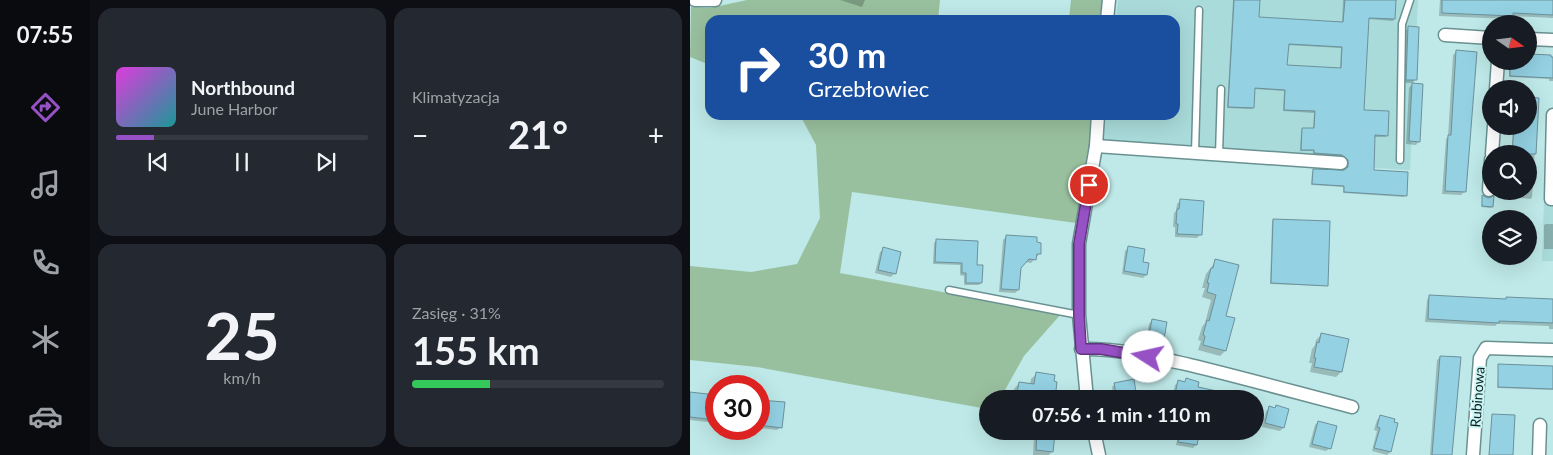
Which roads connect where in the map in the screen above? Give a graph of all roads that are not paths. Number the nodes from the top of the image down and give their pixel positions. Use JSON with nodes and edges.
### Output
{"nodes":[{"id":1,"x":695,"y":0,"type":"edge"},
{"id":2,"x":716,"y":0,"type":"edge"},
{"id":3,"x":1108,"y":0,"type":"edge"},
{"id":4,"x":1410,"y":0,"type":"edge"},
{"id":5,"x":1198,"y":10,"type":"dead end"},
{"id":6,"x":1107,"y":15,"type":"edge"},
{"id":7,"x":1446,"y":35,"type":"dead end"},
{"id":8,"x":1482,"y":37,"type":"edge"},
{"id":9,"x":1538,"y":39,"type":"edge"},
{"id":10,"x":1553,"y":40,"type":"edge"},
{"id":11,"x":1221,"y":89,"type":"dead end"},
{"id":12,"x":1553,"y":116,"type":"edge"},
{"id":13,"x":1098,"y":120,"type":"edge"},
{"id":14,"x":1096,"y":146,"type":"junction"},
{"id":15,"x":1195,"y":153,"type":"junction"},
{"id":16,"x":1219,"y":155,"type":"junction"},
{"id":17,"x":1400,"y":160,"type":"dead end"},
{"id":18,"x":1341,"y":163,"type":"dead end"},
{"id":19,"x":1553,"y":199,"type":"edge"},
{"id":20,"x":949,"y":290,"type":"dead end"},
{"id":21,"x":1079,"y":315,"type":"junction"},
{"id":22,"x":1081,"y":349,"type":"junction"},
{"id":23,"x":1553,"y":350,"type":"edge"},
{"id":24,"x":1086,"y":390,"type":"edge"},
{"id":25,"x":1352,"y":407,"type":"dead end"},
{"id":26,"x":1540,"y":425,"type":"dead end"},
{"id":27,"x":1096,"y":440,"type":"edge"},
{"id":28,"x":1099,"y":455,"type":"edge"},
{"id":29,"x":1473,"y":455,"type":"edge"},
{"id":30,"x":1538,"y":455,"type":"edge"}],
"edges":[{"from":1,"to":2,"type":"street"},
{"from":3,"to":6,"type":"street"},
{"from":4,"to":17,"type":"lane"},
{"from":5,"to":15,"type":"lane"},
{"from":7,"to":8,"type":"street"},
{"from":9,"to":10,"type":"street"},
{"from":11,"to":16,"type":"lane"},
{"from":12,"to":19,"type":"street"},
{"from":13,"to":14,"type":"street"},
{"from":14,"to":15,"type":"street"},
{"from":14,"to":21,"type":"street"},
{"from":15,"to":16,"type":"street"},
{"from":16,"to":18,"type":"street"},
{"from":20,"to":21,"type":"lane"},
{"from":21,"to":22,"type":"street"},
{"from":22,"to":24,"type":"street"},
{"from":22,"to":25,"type":"street"},
{"from":23,"to":29,"type":"street","name":"Rubinowa"},
{"from":26,"to":30,"type":"street"},
{"from":27,"to":28,"type":"street"}]}
